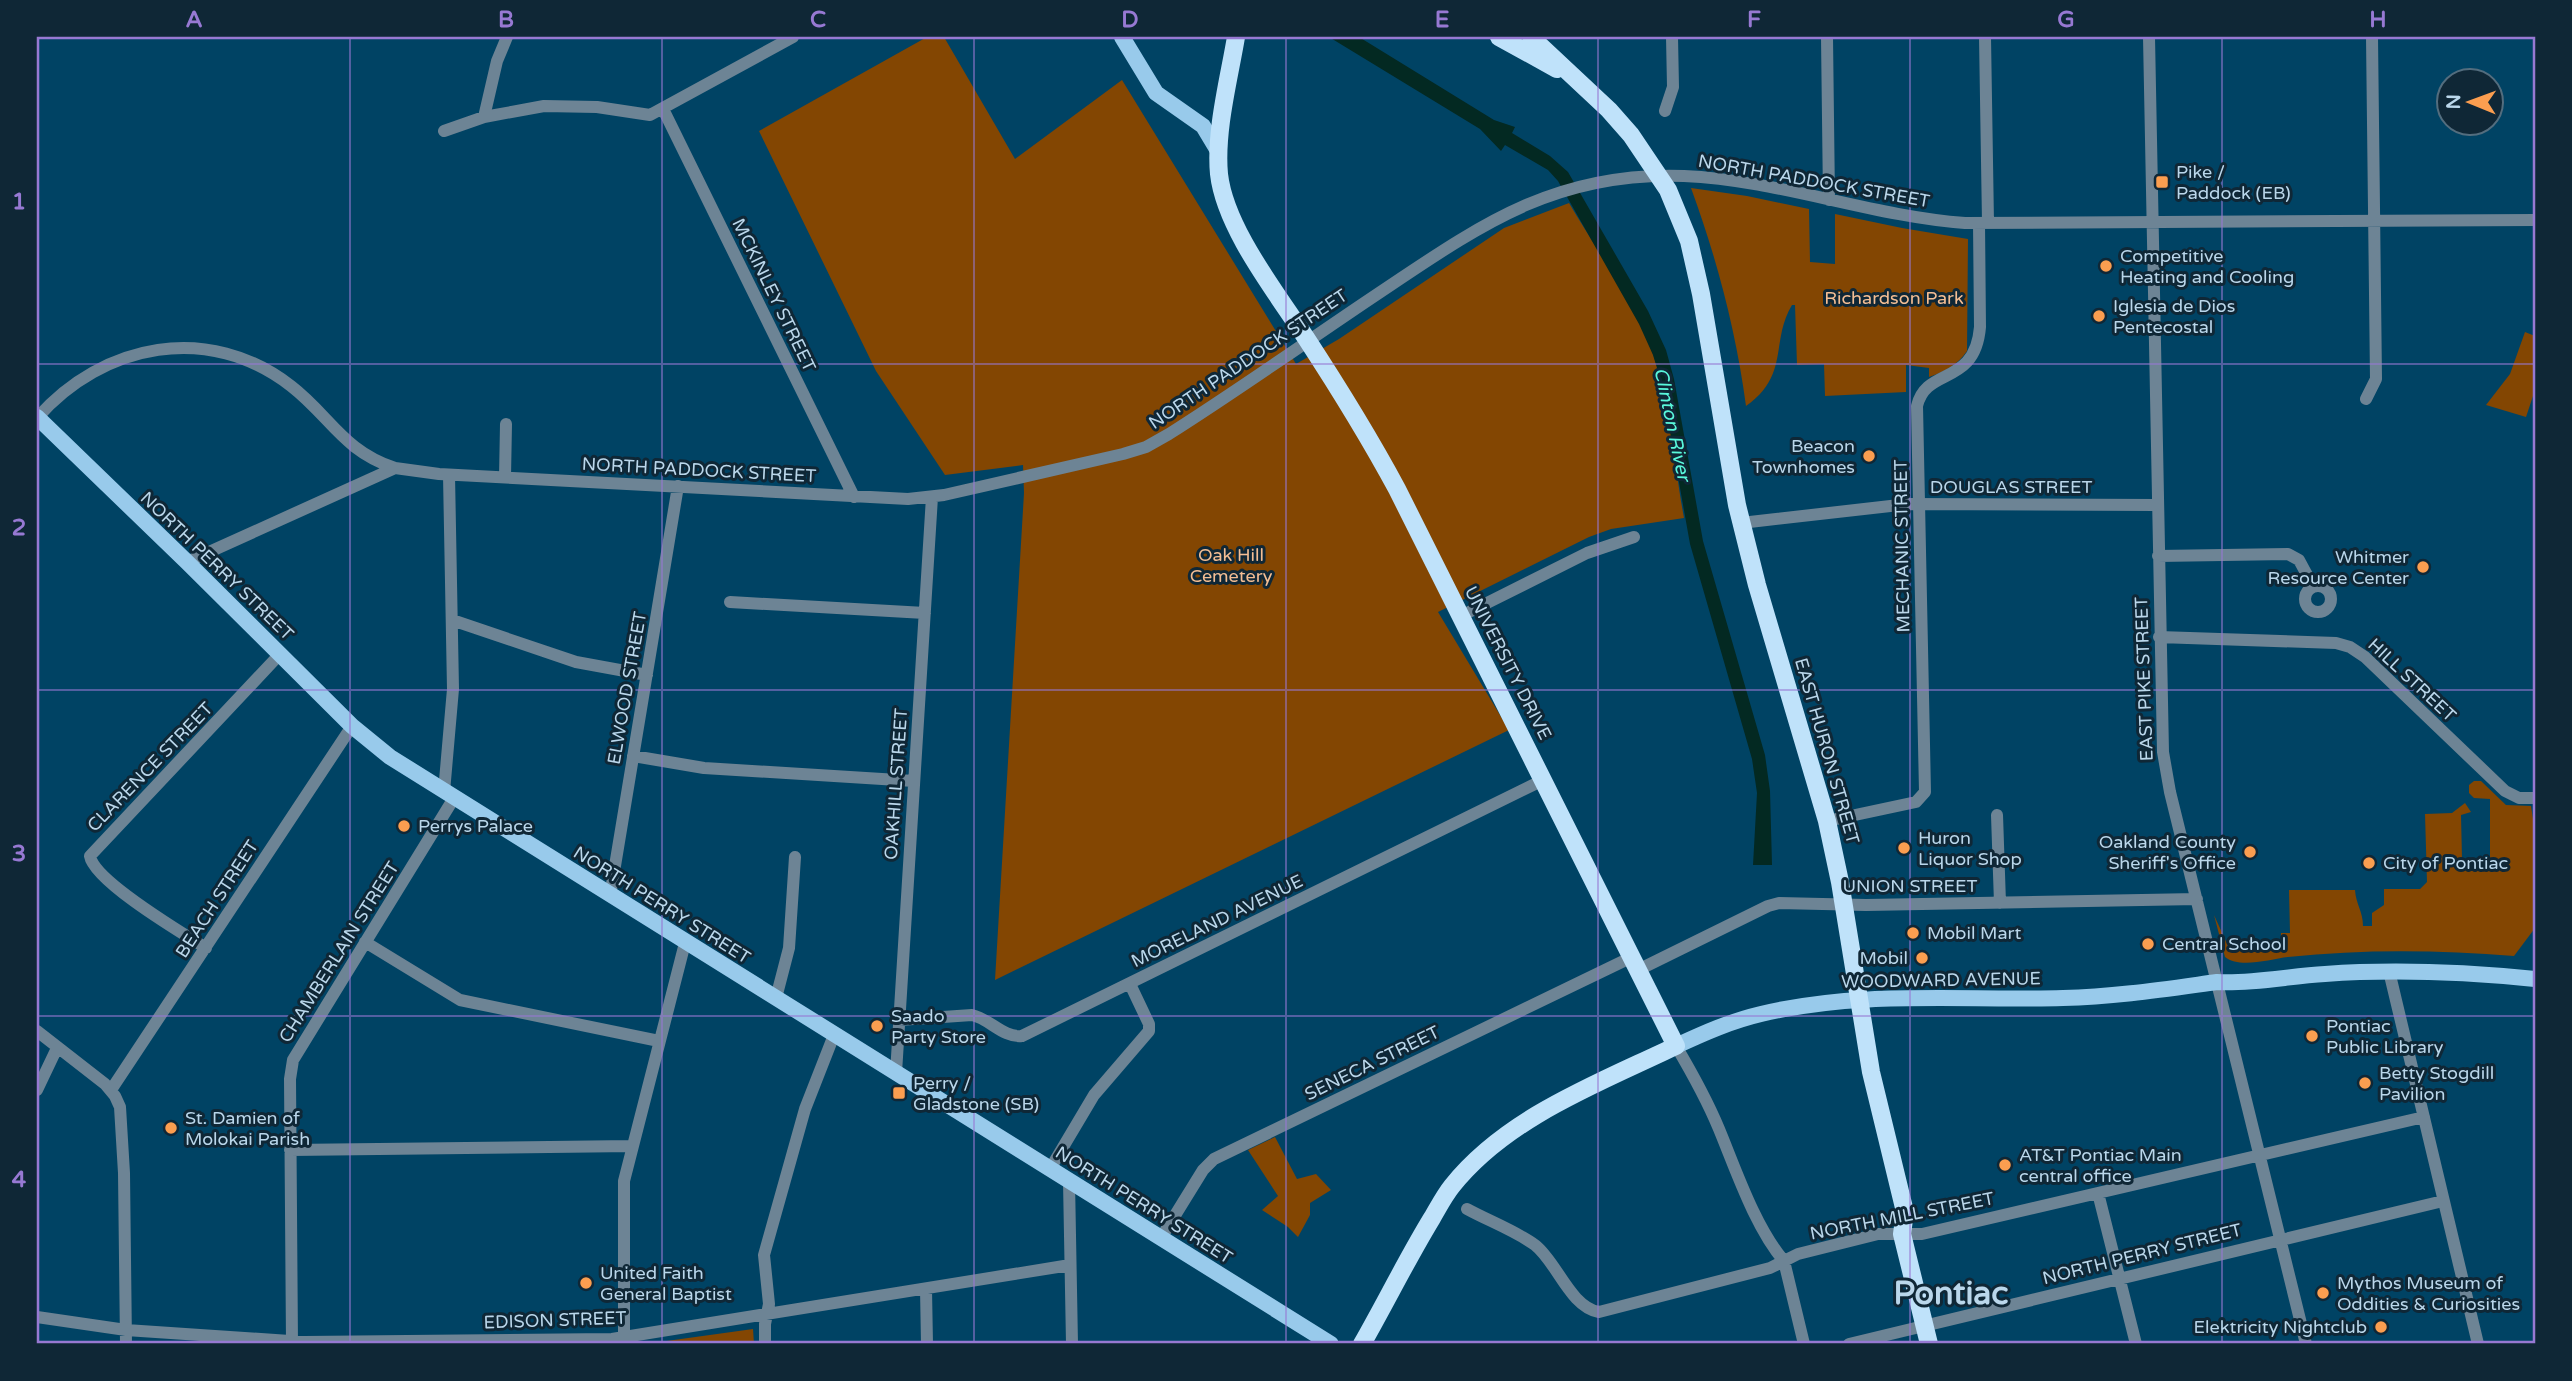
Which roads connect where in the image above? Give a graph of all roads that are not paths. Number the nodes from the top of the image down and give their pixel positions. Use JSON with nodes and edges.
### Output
{"nodes":[{"id":1,"x":507,"y":37,"type":"edge"},
{"id":2,"x":793,"y":37,"type":"edge"},
{"id":3,"x":1122,"y":37,"type":"edge"},
{"id":4,"x":1236,"y":37,"type":"edge"},
{"id":5,"x":1499,"y":37,"type":"edge"},
{"id":6,"x":1531,"y":37,"type":"edge"},
{"id":7,"x":1672,"y":37,"type":"edge"},
{"id":8,"x":1827,"y":37,"type":"edge"},
{"id":9,"x":1985,"y":37,"type":"edge"},
{"id":10,"x":2149,"y":37,"type":"edge"},
{"id":11,"x":2372,"y":37,"type":"edge"},
{"id":12,"x":1575,"y":80,"type":"junction"},
{"id":13,"x":663,"y":109,"type":"junction"},
{"id":14,"x":1665,"y":111,"type":"dead end"},
{"id":15,"x":484,"y":117,"type":"junction"},
{"id":16,"x":444,"y":131,"type":"dead end"},
{"id":17,"x":1218,"y":151,"type":"junction"},
{"id":18,"x":1660,"y":176,"type":"junction"},
{"id":19,"x":1829,"y":200,"type":"junction"},
{"id":20,"x":2535,"y":220,"type":"edge"},
{"id":21,"x":2375,"y":221,"type":"junction"},
{"id":22,"x":2152,"y":222,"type":"junction"},
{"id":23,"x":1983,"y":223,"type":"junction"},
{"id":24,"x":1308,"y":341,"type":"junction"},
{"id":25,"x":2366,"y":399,"type":"dead end"},
{"id":26,"x":37,"y":417,"type":"edge"},
{"id":27,"x":506,"y":424,"type":"dead end"},
{"id":28,"x":395,"y":468,"type":"junction"},
{"id":29,"x":449,"y":475,"type":"junction"},
{"id":30,"x":505,"y":477,"type":"junction"},
{"id":31,"x":678,"y":486,"type":"junction"},
{"id":32,"x":854,"y":497,"type":"junction"},
{"id":33,"x":932,"y":497,"type":"junction"},
{"id":34,"x":1918,"y":505,"type":"junction"},
{"id":35,"x":2157,"y":505,"type":"junction"},
{"id":36,"x":1741,"y":523,"type":"junction"},
{"id":37,"x":1634,"y":537,"type":"dead end"},
{"id":38,"x":2158,"y":556,"type":"junction"},
{"id":39,"x":187,"y":562,"type":"junction"},
{"id":40,"x":2313,"y":586,"type":"dead end"},
{"id":41,"x":730,"y":602,"type":"dead end"},
{"id":42,"x":925,"y":613,"type":"junction"},
{"id":43,"x":1461,"y":615,"type":"junction"},
{"id":44,"x":452,"y":620,"type":"junction"},
{"id":45,"x":2160,"y":637,"type":"junction"},
{"id":46,"x":280,"y":654,"type":"junction"},
{"id":47,"x":647,"y":674,"type":"junction"},
{"id":48,"x":352,"y":726,"type":"junction"},
{"id":49,"x":633,"y":756,"type":"junction"},
{"id":50,"x":1544,"y":780,"type":"junction"},
{"id":51,"x":914,"y":781,"type":"junction"},
{"id":52,"x":449,"y":795,"type":"junction"},
{"id":53,"x":2535,"y":798,"type":"edge"},
{"id":54,"x":1997,"y":815,"type":"dead end"},
{"id":55,"x":1827,"y":821,"type":"junction"},
{"id":56,"x":795,"y":858,"type":"dead end"},
{"id":57,"x":610,"y":895,"type":"junction"},
{"id":58,"x":2197,"y":899,"type":"junction"},
{"id":59,"x":2000,"y":903,"type":"junction"},
{"id":60,"x":1843,"y":904,"type":"junction"},
{"id":61,"x":365,"y":942,"type":"junction"},
{"id":62,"x":685,"y":943,"type":"junction"},
{"id":63,"x":206,"y":948,"type":"junction"},
{"id":64,"x":1635,"y":963,"type":"junction"},
{"id":65,"x":2389,"y":971,"type":"junction"},
{"id":66,"x":2535,"y":979,"type":"edge"},
{"id":67,"x":2217,"y":982,"type":"junction"},
{"id":68,"x":1130,"y":984,"type":"junction"},
{"id":69,"x":776,"y":998,"type":"junction"},
{"id":70,"x":1859,"y":1000,"type":"junction"},
{"id":71,"x":899,"y":1020,"type":"junction"},
{"id":72,"x":37,"y":1031,"type":"edge"},
{"id":73,"x":834,"y":1035,"type":"junction"},
{"id":74,"x":659,"y":1041,"type":"junction"},
{"id":75,"x":1676,"y":1046,"type":"junction"},
{"id":76,"x":57,"y":1048,"type":"junction"},
{"id":77,"x":896,"y":1073,"type":"junction"},
{"id":78,"x":37,"y":1090,"type":"edge"},
{"id":79,"x":111,"y":1090,"type":"junction"},
{"id":80,"x":2424,"y":1117,"type":"junction"},
{"id":81,"x":632,"y":1146,"type":"junction"},
{"id":82,"x":290,"y":1150,"type":"junction"},
{"id":83,"x":2260,"y":1155,"type":"junction"},
{"id":84,"x":1050,"y":1169,"type":"junction"},
{"id":85,"x":1069,"y":1181,"type":"junction"},
{"id":86,"x":2098,"y":1193,"type":"junction"},
{"id":87,"x":2443,"y":1201,"type":"junction"},
{"id":88,"x":1467,"y":1209,"type":"dead end"},
{"id":89,"x":1902,"y":1234,"type":"junction"},
{"id":90,"x":1161,"y":1238,"type":"junction"},
{"id":91,"x":2280,"y":1241,"type":"junction"},
{"id":92,"x":1784,"y":1261,"type":"junction"},
{"id":93,"x":1070,"y":1265,"type":"junction"},
{"id":94,"x":2120,"y":1279,"type":"junction"},
{"id":95,"x":926,"y":1289,"type":"junction"},
{"id":96,"x":767,"y":1314,"type":"junction"},
{"id":97,"x":37,"y":1317,"type":"edge"},
{"id":98,"x":1924,"y":1326,"type":"junction"},
{"id":99,"x":126,"y":1330,"type":"junction"},
{"id":100,"x":624,"y":1341,"type":"edge"},
{"id":101,"x":292,"y":1343,"type":"edge"},
{"id":102,"x":126,"y":1344,"type":"edge"},
{"id":103,"x":765,"y":1344,"type":"edge"},
{"id":104,"x":927,"y":1344,"type":"edge"},
{"id":105,"x":1072,"y":1344,"type":"edge"},
{"id":106,"x":1331,"y":1344,"type":"edge"},
{"id":107,"x":1362,"y":1344,"type":"edge"},
{"id":108,"x":1804,"y":1344,"type":"edge"},
{"id":109,"x":1849,"y":1344,"type":"edge"},
{"id":110,"x":1928,"y":1344,"type":"edge"},
{"id":111,"x":2136,"y":1344,"type":"edge"},
{"id":112,"x":2306,"y":1344,"type":"edge"},
{"id":113,"x":2478,"y":1344,"type":"edge"}],
"edges":[{"from":1,"to":15,"type":"street"},
{"from":2,"to":13,"type":"street"},
{"from":3,"to":17,"type":"main road","name":"UNIVERSITY DRIVE"},
{"from":4,"to":17,"type":"highway"},
{"from":5,"to":12,"type":"highway"},
{"from":6,"to":12,"type":"highway"},
{"from":7,"to":14,"type":"street"},
{"from":8,"to":19,"type":"street"},
{"from":9,"to":23,"type":"street","name":"MECHANIC STREET"},
{"from":10,"to":22,"type":"street","name":"EAST PIKE STREET"},
{"from":11,"to":21,"type":"street"},
{"from":12,"to":18,"type":"highway","name":"EAST HURON STREET"},
{"from":13,"to":15,"type":"street"},
{"from":13,"to":32,"type":"street","name":"MCKINLEY STREET"},
{"from":15,"to":16,"type":"street"},
{"from":17,"to":24,"type":"highway","name":"UNIVERSITY DRIVE"},
{"from":18,"to":19,"type":"street","name":"NORTH PADDOCK STREET"},
{"from":18,"to":24,"type":"street","name":"NORTH PADDOCK STREET"},
{"from":18,"to":36,"type":"highway","name":"EAST HURON STREET"},
{"from":19,"to":23,"type":"street","name":"NORTH PADDOCK STREET"},
{"from":20,"to":21,"type":"street","name":"NORTH PADDOCK STREET"},
{"from":21,"to":22,"type":"street","name":"NORTH PADDOCK STREET"},
{"from":21,"to":25,"type":"street"},
{"from":22,"to":23,"type":"street","name":"NORTH PADDOCK STREET"},
{"from":22,"to":35,"type":"street","name":"EAST PIKE STREET"},
{"from":23,"to":34,"type":"street","name":"MECHANIC STREET"},
{"from":24,"to":33,"type":"street","name":"NORTH PADDOCK STREET"},
{"from":24,"to":43,"type":"highway","name":"UNIVERSITY DRIVE"},
{"from":26,"to":28,"type":"street","name":"NORTH PADDOCK STREET"},
{"from":26,"to":39,"type":"main road","name":"NORTH PERRY STREET"},
{"from":27,"to":30,"type":"street"},
{"from":28,"to":29,"type":"street","name":"NORTH PADDOCK STREET"},
{"from":28,"to":39,"type":"street"},
{"from":29,"to":30,"type":"street","name":"NORTH PADDOCK STREET"},
{"from":29,"to":44,"type":"street","name":"CHAMBERLAIN STREET"},
{"from":30,"to":31,"type":"street","name":"NORTH PADDOCK STREET"},
{"from":31,"to":32,"type":"street","name":"NORTH PADDOCK STREET"},
{"from":31,"to":47,"type":"street","name":"ELWOOD STREET"},
{"from":32,"to":33,"type":"street","name":"NORTH PADDOCK STREET"},
{"from":33,"to":42,"type":"street","name":"OAKHILL STREET"},
{"from":34,"to":35,"type":"street","name":"DOUGLAS STREET"},
{"from":34,"to":36,"type":"street","name":"DOUGLAS STREET"},
{"from":34,"to":55,"type":"street","name":"MECHANIC STREET"},
{"from":35,"to":38,"type":"street","name":"EAST PIKE STREET"},
{"from":36,"to":55,"type":"highway","name":"EAST HURON STREET"},
{"from":37,"to":43,"type":"street"},
{"from":38,"to":40,"type":"street"},
{"from":38,"to":45,"type":"street","name":"EAST PIKE STREET"},
{"from":39,"to":46,"type":"main road","name":"NORTH PERRY STREET"},
{"from":41,"to":42,"type":"street"},
{"from":42,"to":51,"type":"street","name":"OAKHILL STREET"},
{"from":43,"to":50,"type":"highway","name":"UNIVERSITY DRIVE"},
{"from":44,"to":47,"type":"street"},
{"from":44,"to":52,"type":"street","name":"CHAMBERLAIN STREET"},
{"from":45,"to":53,"type":"street","name":"HILL STREET"},
{"from":45,"to":58,"type":"street","name":"EAST PIKE STREET"},
{"from":46,"to":48,"type":"main road","name":"NORTH PERRY STREET"},
{"from":46,"to":63,"type":"street","name":"CLARENCE STREET"},
{"from":47,"to":49,"type":"street","name":"ELWOOD STREET"},
{"from":48,"to":52,"type":"main road","name":"NORTH PERRY STREET"},
{"from":48,"to":63,"type":"street","name":"BEACH STREET"},
{"from":49,"to":51,"type":"street"},
{"from":49,"to":57,"type":"street","name":"ELWOOD STREET"},
{"from":50,"to":64,"type":"highway","name":"UNIVERSITY DRIVE"},
{"from":50,"to":68,"type":"street","name":"MORELAND AVENUE"},
{"from":51,"to":71,"type":"street","name":"OAKHILL STREET"},
{"from":52,"to":57,"type":"main road","name":"NORTH PERRY STREET"},
{"from":52,"to":61,"type":"street","name":"CHAMBERLAIN STREET"},
{"from":54,"to":59,"type":"street"},
{"from":55,"to":60,"type":"highway","name":"EAST HURON STREET"},
{"from":56,"to":69,"type":"street"},
{"from":57,"to":62,"type":"main road","name":"NORTH PERRY STREET"},
{"from":58,"to":59,"type":"street","name":"UNION STREET"},
{"from":58,"to":67,"type":"street","name":"EAST PIKE STREET"},
{"from":59,"to":60,"type":"street","name":"UNION STREET"},
{"from":60,"to":64,"type":"street","name":"UNION STREET"},
{"from":60,"to":70,"type":"highway","name":"EAST HURON STREET"},
{"from":61,"to":74,"type":"street"},
{"from":61,"to":82,"type":"street","name":"CHAMBERLAIN STREET"},
{"from":62,"to":69,"type":"main road","name":"NORTH PERRY STREET"},
{"from":62,"to":74,"type":"street"},
{"from":63,"to":79,"type":"street","name":"BEACH STREET"},
{"from":64,"to":75,"type":"highway","name":"UNIVERSITY DRIVE"},
{"from":64,"to":90,"type":"street","name":"SENECA STREET"},
{"from":65,"to":66,"type":"main road","name":"WOODWARD AVENUE"},
{"from":65,"to":67,"type":"main road","name":"WOODWARD AVENUE"},
{"from":65,"to":80,"type":"street"},
{"from":67,"to":70,"type":"main road","name":"WOODWARD AVENUE"},
{"from":67,"to":83,"type":"street","name":"EAST PIKE STREET"},
{"from":68,"to":71,"type":"street","name":"MORELAND AVENUE"},
{"from":68,"to":84,"type":"street"},
{"from":69,"to":73,"type":"main road","name":"NORTH PERRY STREET"},
{"from":70,"to":75,"type":"main road","name":"WOODWARD AVENUE"},
{"from":70,"to":89,"type":"highway","name":"EAST HURON STREET"},
{"from":71,"to":77,"type":"street","name":"OAKHILL STREET"},
{"from":72,"to":76,"type":"street"},
{"from":73,"to":77,"type":"main road","name":"NORTH PERRY STREET"},
{"from":73,"to":96,"type":"street"},
{"from":74,"to":81,"type":"street"},
{"from":75,"to":92,"type":"street","name":"UNIVERSITY DRIVE"},
{"from":75,"to":107,"type":"highway","name":"WOODWARD AVENUE"},
{"from":76,"to":78,"type":"street"},
{"from":76,"to":79,"type":"street"},
{"from":77,"to":84,"type":"main road","name":"NORTH PERRY STREET"},
{"from":79,"to":99,"type":"street"},
{"from":80,"to":83,"type":"street","name":"NORTH MILL STREET"},
{"from":80,"to":87,"type":"street"},
{"from":81,"to":82,"type":"street"},
{"from":81,"to":100,"type":"street"},
{"from":82,"to":101,"type":"street","name":"CHAMBERLAIN STREET"},
{"from":83,"to":86,"type":"street","name":"NORTH MILL STREET"},
{"from":83,"to":91,"type":"street","name":"EAST PIKE STREET"},
{"from":84,"to":85,"type":"main road","name":"NORTH PERRY STREET"},
{"from":85,"to":90,"type":"main road","name":"NORTH PERRY STREET"},
{"from":85,"to":93,"type":"street"},
{"from":86,"to":89,"type":"street","name":"NORTH MILL STREET"},
{"from":86,"to":94,"type":"street"},
{"from":87,"to":91,"type":"street","name":"NORTH PERRY STREET"},
{"from":87,"to":113,"type":"street"},
{"from":88,"to":92,"type":"street","name":"NORTH MILL STREET"},
{"from":89,"to":92,"type":"street","name":"NORTH MILL STREET"},
{"from":89,"to":98,"type":"highway","name":"EAST HURON STREET"},
{"from":90,"to":106,"type":"main road","name":"NORTH PERRY STREET"},
{"from":91,"to":94,"type":"street","name":"NORTH PERRY STREET"},
{"from":91,"to":112,"type":"street","name":"EAST PIKE STREET"},
{"from":92,"to":108,"type":"street","name":"UNIVERSITY DRIVE"},
{"from":93,"to":95,"type":"street","name":"EDISON STREET"},
{"from":93,"to":105,"type":"street"},
{"from":94,"to":98,"type":"street","name":"NORTH PERRY STREET"},
{"from":94,"to":111,"type":"street"},
{"from":95,"to":96,"type":"street","name":"EDISON STREET"},
{"from":95,"to":104,"type":"street"},
{"from":96,"to":100,"type":"street","name":"EDISON STREET"},
{"from":96,"to":103,"type":"street"},
{"from":97,"to":99,"type":"street","name":"EDISON STREET"},
{"from":98,"to":109,"type":"street","name":"NORTH PERRY STREET"},
{"from":98,"to":110,"type":"highway","name":"EAST HURON STREET"},
{"from":99,"to":101,"type":"street","name":"EDISON STREET"},
{"from":99,"to":102,"type":"street"},
{"from":100,"to":101,"type":"street","name":"EDISON STREET"}]}
